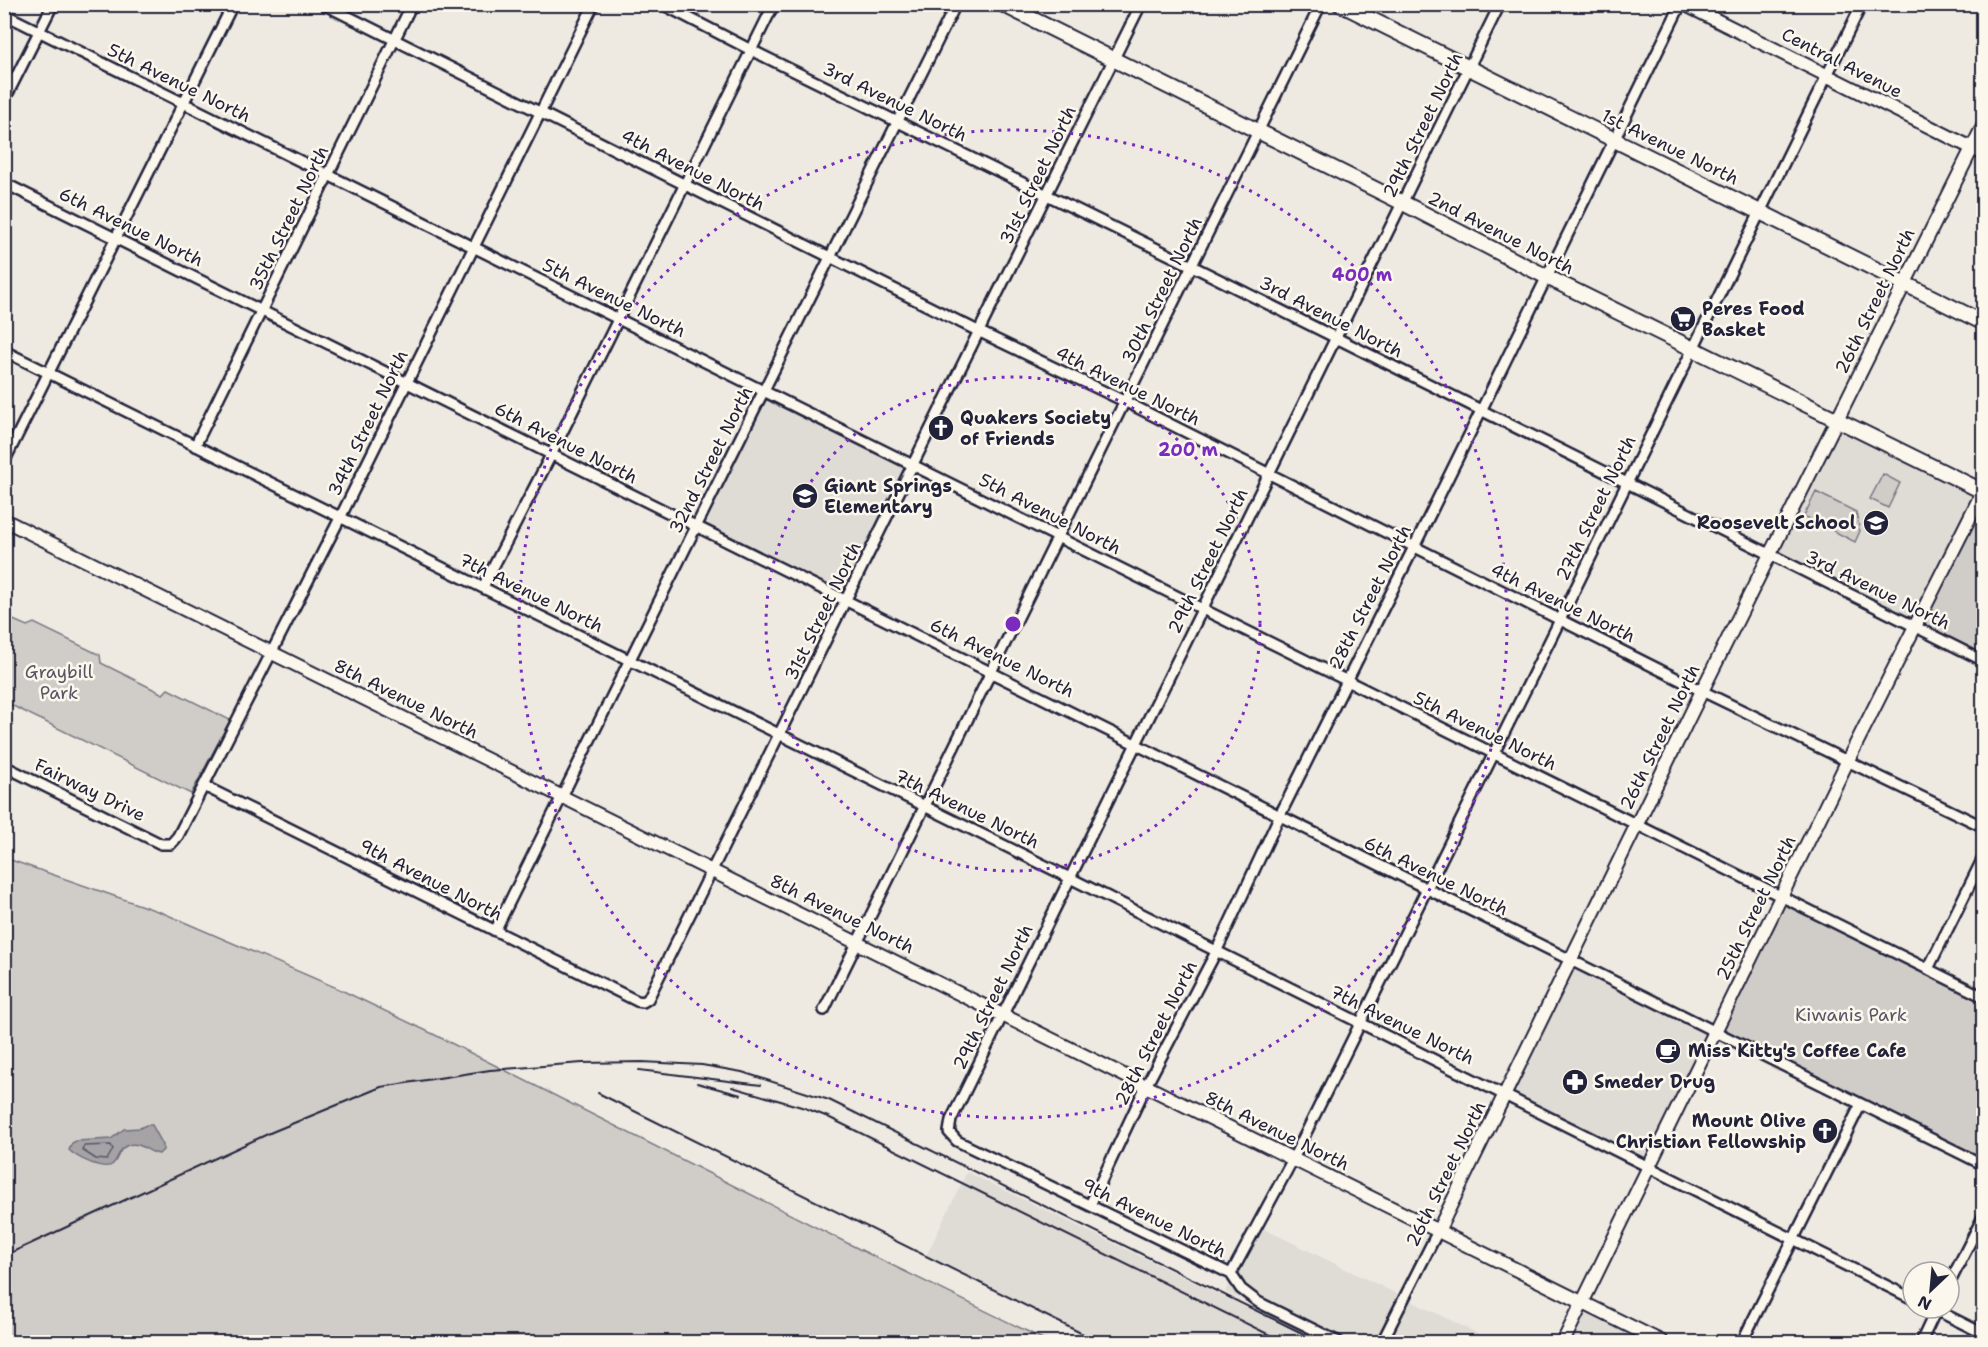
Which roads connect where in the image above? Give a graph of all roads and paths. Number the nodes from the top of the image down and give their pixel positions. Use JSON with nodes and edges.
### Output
{"nodes":[{"id":1,"x":53,"y":4,"type":"edge"},
{"id":2,"x":233,"y":4,"type":"edge"},
{"id":3,"x":323,"y":4,"type":"edge"},
{"id":4,"x":412,"y":4,"type":"edge"},
{"id":5,"x":594,"y":4,"type":"edge"},
{"id":6,"x":662,"y":4,"type":"edge"},
{"id":7,"x":774,"y":4,"type":"edge"},
{"id":8,"x":956,"y":4,"type":"edge"},
{"id":9,"x":1002,"y":4,"type":"edge"},
{"id":10,"x":1141,"y":4,"type":"edge"},
{"id":11,"x":1321,"y":4,"type":"edge"},
{"id":12,"x":1340,"y":4,"type":"edge"},
{"id":13,"x":1500,"y":4,"type":"edge"},
{"id":14,"x":1683,"y":4,"type":"edge"},
{"id":15,"x":1862,"y":4,"type":"edge"},
{"id":16,"x":4,"y":14,"type":"edge"},
{"id":17,"x":39,"y":31,"type":"junction"},
{"id":18,"x":395,"y":40,"type":"junction"},
{"id":19,"x":752,"y":51,"type":"junction"},
{"id":20,"x":1113,"y":59,"type":"junction"},
{"id":21,"x":1470,"y":68,"type":"junction"},
{"id":22,"x":1827,"y":76,"type":"junction"},
{"id":23,"x":4,"y":101,"type":"edge"},
{"id":24,"x":183,"y":103,"type":"junction"},
{"id":25,"x":540,"y":112,"type":"junction"},
{"id":26,"x":898,"y":122,"type":"junction"},
{"id":27,"x":1983,"y":123,"type":"edge"},
{"id":28,"x":1258,"y":131,"type":"junction"},
{"id":29,"x":1615,"y":141,"type":"junction"},
{"id":30,"x":1971,"y":148,"type":"junction"},
{"id":31,"x":1983,"y":154,"type":"edge"},
{"id":32,"x":329,"y":175,"type":"junction"},
{"id":33,"x":4,"y":183,"type":"edge"},
{"id":34,"x":685,"y":184,"type":"junction"},
{"id":35,"x":1046,"y":195,"type":"junction"},
{"id":36,"x":1403,"y":203,"type":"junction"},
{"id":37,"x":1760,"y":212,"type":"junction"},
{"id":38,"x":116,"y":238,"type":"junction"},
{"id":39,"x":474,"y":248,"type":"junction"},
{"id":40,"x":831,"y":257,"type":"junction"},
{"id":41,"x":1192,"y":266,"type":"junction"},
{"id":42,"x":1547,"y":277,"type":"junction"},
{"id":43,"x":1904,"y":283,"type":"junction"},
{"id":44,"x":262,"y":310,"type":"junction"},
{"id":45,"x":618,"y":318,"type":"junction"},
{"id":46,"x":1983,"y":323,"type":"edge"},
{"id":47,"x":980,"y":332,"type":"junction"},
{"id":48,"x":1336,"y":338,"type":"junction"},
{"id":49,"x":1692,"y":348,"type":"junction"},
{"id":50,"x":4,"y":351,"type":"edge"},
{"id":51,"x":49,"y":373,"type":"junction"},
{"id":52,"x":407,"y":382,"type":"junction"},
{"id":53,"x":764,"y":391,"type":"junction"},
{"id":54,"x":1126,"y":402,"type":"junction"},
{"id":55,"x":1480,"y":411,"type":"junction"},
{"id":56,"x":1837,"y":418,"type":"junction"},
{"id":57,"x":195,"y":446,"type":"junction"},
{"id":58,"x":551,"y":455,"type":"junction"},
{"id":59,"x":4,"y":462,"type":"edge"},
{"id":60,"x":914,"y":465,"type":"junction"},
{"id":61,"x":1269,"y":475,"type":"junction"},
{"id":62,"x":1626,"y":483,"type":"junction"},
{"id":63,"x":1983,"y":491,"type":"edge"},
{"id":64,"x":340,"y":518,"type":"junction"},
{"id":65,"x":4,"y":520,"type":"edge"},
{"id":66,"x":696,"y":527,"type":"junction"},
{"id":67,"x":1058,"y":537,"type":"junction"},
{"id":68,"x":1414,"y":547,"type":"junction"},
{"id":69,"x":1770,"y":555,"type":"junction"},
{"id":70,"x":483,"y":587,"type":"junction"},
{"id":71,"x":847,"y":600,"type":"junction"},
{"id":72,"x":1203,"y":609,"type":"junction"},
{"id":73,"x":1560,"y":620,"type":"junction"},
{"id":74,"x":1914,"y":627,"type":"junction"},
{"id":75,"x":272,"y":653,"type":"junction"},
{"id":76,"x":629,"y":660,"type":"junction"},
{"id":77,"x":1983,"y":660,"type":"edge"},
{"id":78,"x":992,"y":671,"type":"junction"},
{"id":79,"x":1347,"y":680,"type":"junction"},
{"id":80,"x":1702,"y":691,"type":"junction"},
{"id":81,"x":780,"y":735,"type":"junction"},
{"id":82,"x":1136,"y":743,"type":"junction"},
{"id":83,"x":1493,"y":754,"type":"junction"},
{"id":84,"x":1848,"y":760,"type":"junction"},
{"id":85,"x":4,"y":766,"type":"edge"},
{"id":86,"x":204,"y":786,"type":"junction"},
{"id":87,"x":562,"y":797,"type":"junction"},
{"id":88,"x":925,"y":807,"type":"junction"},
{"id":89,"x":1279,"y":817,"type":"junction"},
{"id":90,"x":1637,"y":824,"type":"junction"},
{"id":91,"x":1983,"y":827,"type":"edge"},
{"id":92,"x":161,"y":844,"type":"joint"},
{"id":93,"x":1983,"y":856,"type":"edge"},
{"id":94,"x":712,"y":871,"type":"junction"},
{"id":95,"x":1070,"y":878,"type":"junction"},
{"id":96,"x":1425,"y":889,"type":"junction"},
{"id":97,"x":1781,"y":897,"type":"junction"},
{"id":98,"x":495,"y":931,"type":"junction"},
{"id":99,"x":857,"y":942,"type":"junction"},
{"id":100,"x":1216,"y":952,"type":"junction"},
{"id":101,"x":1571,"y":960,"type":"junction"},
{"id":102,"x":1928,"y":969,"type":"junction"},
{"id":103,"x":1983,"y":997,"type":"edge"},
{"id":104,"x":643,"y":1002,"type":"joint"},
{"id":105,"x":824,"y":1010,"type":"dead end"},
{"id":106,"x":1003,"y":1014,"type":"junction"},
{"id":107,"x":1359,"y":1022,"type":"junction"},
{"id":108,"x":1716,"y":1032,"type":"junction"},
{"id":109,"x":1146,"y":1086,"type":"junction"},
{"id":110,"x":1505,"y":1095,"type":"junction"},
{"id":111,"x":1861,"y":1104,"type":"junction"},
{"id":112,"x":949,"y":1132,"type":"joint"},
{"id":113,"x":1293,"y":1159,"type":"junction"},
{"id":114,"x":1983,"y":1165,"type":"edge"},
{"id":115,"x":1650,"y":1167,"type":"junction"},
{"id":116,"x":1090,"y":1205,"type":"junction"},
{"id":117,"x":1983,"y":1215,"type":"edge"},
{"id":118,"x":1438,"y":1231,"type":"junction"},
{"id":119,"x":1793,"y":1240,"type":"junction"},
{"id":120,"x":1961,"y":1260,"type":"edge"},
{"id":121,"x":1231,"y":1274,"type":"junction"},
{"id":122,"x":1901,"y":1293,"type":"edge"},
{"id":123,"x":1582,"y":1302,"type":"junction"},
{"id":124,"x":1930,"y":1320,"type":"edge"},
{"id":125,"x":1956,"y":1320,"type":"edge"},
{"id":126,"x":1983,"y":1334,"type":"edge"},
{"id":127,"x":1339,"y":1342,"type":"edge"},
{"id":128,"x":1382,"y":1342,"type":"edge"},
{"id":129,"x":1563,"y":1342,"type":"edge"},
{"id":130,"x":1662,"y":1342,"type":"edge"},
{"id":131,"x":1742,"y":1342,"type":"edge"},
{"id":132,"x":1921,"y":1342,"type":"edge"}],
"edges":[{"from":1,"to":17,"type":"street"},
{"from":2,"to":24,"type":"street"},
{"from":3,"to":18,"type":"street","name":"4th Avenue North"},
{"from":4,"to":18,"type":"street","name":"35th Street North"},
{"from":5,"to":25,"type":"street","name":"34th Street North"},
{"from":6,"to":19,"type":"street","name":"3rd Avenue North"},
{"from":7,"to":19,"type":"street"},
{"from":8,"to":26,"type":"street","name":"32nd Street North"},
{"from":9,"to":20,"type":"main road","name":"2nd Avenue North"},
{"from":10,"to":20,"type":"street","name":"31st Street North"},
{"from":11,"to":28,"type":"street","name":"30th Street North"},
{"from":12,"to":21,"type":"main road","name":"1st Avenue North"},
{"from":13,"to":21,"type":"street","name":"29th Street North"},
{"from":14,"to":22,"type":"street","name":"Central Avenue"},
{"from":14,"to":29,"type":"street","name":"28th Street North"},
{"from":15,"to":22,"type":"street","name":"27th Street North"},
{"from":16,"to":17,"type":"street","name":"5th Avenue North"},
{"from":17,"to":23,"type":"street"},
{"from":17,"to":24,"type":"street","name":"5th Avenue North"},
{"from":18,"to":25,"type":"street","name":"4th Avenue North"},
{"from":18,"to":32,"type":"street","name":"35th Street North"},
{"from":19,"to":26,"type":"street","name":"3rd Avenue North"},
{"from":19,"to":34,"type":"street"},
{"from":20,"to":28,"type":"main road","name":"2nd Avenue North"},
{"from":20,"to":35,"type":"street","name":"31st Street North"},
{"from":21,"to":29,"type":"main road","name":"1st Avenue North"},
{"from":21,"to":36,"type":"street","name":"29th Street North"},
{"from":22,"to":30,"type":"street","name":"Central Avenue"},
{"from":22,"to":37,"type":"street","name":"27th Street North"},
{"from":24,"to":32,"type":"street","name":"5th Avenue North"},
{"from":24,"to":38,"type":"street"},
{"from":25,"to":34,"type":"street","name":"4th Avenue North"},
{"from":25,"to":39,"type":"street","name":"34th Street North"},
{"from":26,"to":35,"type":"street","name":"3rd Avenue North"},
{"from":26,"to":40,"type":"street","name":"32nd Street North"},
{"from":27,"to":30,"type":"street","name":"26th Street North"},
{"from":28,"to":36,"type":"main road","name":"2nd Avenue North"},
{"from":28,"to":41,"type":"street","name":"30th Street North"},
{"from":29,"to":37,"type":"main road","name":"1st Avenue North"},
{"from":29,"to":42,"type":"street","name":"28th Street North"},
{"from":30,"to":31,"type":"street","name":"Central Avenue"},
{"from":30,"to":43,"type":"street","name":"26th Street North"},
{"from":32,"to":39,"type":"street","name":"5th Avenue North"},
{"from":32,"to":44,"type":"street","name":"35th Street North"},
{"from":33,"to":38,"type":"street","name":"6th Avenue North"},
{"from":34,"to":40,"type":"street","name":"4th Avenue North"},
{"from":34,"to":45,"type":"street"},
{"from":35,"to":41,"type":"street","name":"3rd Avenue North"},
{"from":35,"to":47,"type":"street","name":"31st Street North"},
{"from":36,"to":42,"type":"main road","name":"2nd Avenue North"},
{"from":36,"to":48,"type":"street","name":"29th Street North"},
{"from":37,"to":43,"type":"main road","name":"1st Avenue North"},
{"from":37,"to":49,"type":"street","name":"27th Street North"},
{"from":38,"to":44,"type":"street","name":"6th Avenue North"},
{"from":38,"to":51,"type":"street"},
{"from":39,"to":45,"type":"street","name":"5th Avenue North"},
{"from":39,"to":52,"type":"street","name":"34th Street North"},
{"from":40,"to":47,"type":"street","name":"4th Avenue North"},
{"from":40,"to":53,"type":"street","name":"32nd Street North"},
{"from":41,"to":48,"type":"street","name":"3rd Avenue North"},
{"from":41,"to":54,"type":"street","name":"30th Street North"},
{"from":42,"to":49,"type":"main road","name":"2nd Avenue North"},
{"from":42,"to":55,"type":"street","name":"28th Street North"},
{"from":43,"to":46,"type":"main road","name":"1st Avenue North"},
{"from":43,"to":56,"type":"street","name":"26th Street North"},
{"from":44,"to":52,"type":"street","name":"6th Avenue North"},
{"from":44,"to":57,"type":"street","name":"35th Street North"},
{"from":45,"to":53,"type":"street","name":"5th Avenue North"},
{"from":45,"to":58,"type":"street"},
{"from":47,"to":54,"type":"street","name":"4th Avenue North"},
{"from":47,"to":60,"type":"street","name":"31st Street North"},
{"from":48,"to":55,"type":"street","name":"3rd Avenue North"},
{"from":48,"to":61,"type":"street","name":"29th Street North"},
{"from":49,"to":56,"type":"main road","name":"2nd Avenue North"},
{"from":49,"to":62,"type":"street","name":"27th Street North"},
{"from":50,"to":51,"type":"street","name":"7th Avenue North"},
{"from":51,"to":57,"type":"street","name":"7th Avenue North"},
{"from":51,"to":59,"type":"street"},
{"from":52,"to":58,"type":"street","name":"6th Avenue North"},
{"from":52,"to":64,"type":"street","name":"34th Street North"},
{"from":53,"to":60,"type":"street","name":"5th Avenue North"},
{"from":53,"to":66,"type":"street","name":"32nd Street North"},
{"from":54,"to":61,"type":"street","name":"4th Avenue North"},
{"from":54,"to":67,"type":"street","name":"30th Street North"},
{"from":55,"to":62,"type":"street","name":"3rd Avenue North"},
{"from":55,"to":68,"type":"street","name":"28th Street North"},
{"from":56,"to":63,"type":"main road","name":"2nd Avenue North"},
{"from":56,"to":69,"type":"street","name":"26th Street North"},
{"from":57,"to":64,"type":"street","name":"7th Avenue North"},
{"from":58,"to":66,"type":"street","name":"6th Avenue North"},
{"from":58,"to":70,"type":"street"},
{"from":60,"to":67,"type":"street","name":"5th Avenue North"},
{"from":60,"to":71,"type":"street","name":"31st Street North"},
{"from":61,"to":68,"type":"street","name":"4th Avenue North"},
{"from":61,"to":72,"type":"street","name":"29th Street North"},
{"from":62,"to":69,"type":"street","name":"3rd Avenue North"},
{"from":62,"to":73,"type":"street","name":"27th Street North"},
{"from":63,"to":74,"type":"street","name":"25th Street North"},
{"from":64,"to":70,"type":"street","name":"7th Avenue North"},
{"from":64,"to":75,"type":"street","name":"34th Street North"},
{"from":65,"to":75,"type":"street","name":"8th Avenue North"},
{"from":66,"to":71,"type":"street","name":"6th Avenue North"},
{"from":66,"to":76,"type":"street","name":"32nd Street North"},
{"from":67,"to":72,"type":"street","name":"5th Avenue North"},
{"from":67,"to":78,"type":"street","name":"30th Street North"},
{"from":68,"to":73,"type":"street","name":"4th Avenue North"},
{"from":68,"to":79,"type":"street","name":"28th Street North"},
{"from":69,"to":74,"type":"street","name":"3rd Avenue North"},
{"from":69,"to":80,"type":"street","name":"26th Street North"},
{"from":70,"to":76,"type":"street","name":"7th Avenue North"},
{"from":71,"to":78,"type":"street","name":"6th Avenue North"},
{"from":71,"to":81,"type":"street","name":"31st Street North"},
{"from":72,"to":79,"type":"street","name":"5th Avenue North"},
{"from":72,"to":82,"type":"street","name":"29th Street North"},
{"from":73,"to":80,"type":"street","name":"4th Avenue North"},
{"from":73,"to":83,"type":"street","name":"27th Street North"},
{"from":74,"to":77,"type":"street","name":"3rd Avenue North"},
{"from":74,"to":84,"type":"street","name":"25th Street North"},
{"from":75,"to":86,"type":"street","name":"34th Street North"},
{"from":75,"to":87,"type":"street","name":"8th Avenue North"},
{"from":76,"to":81,"type":"street","name":"7th Avenue North"},
{"from":76,"to":87,"type":"street","name":"32nd Street North"},
{"from":78,"to":82,"type":"street","name":"6th Avenue North"},
{"from":78,"to":88,"type":"street","name":"30th Street North"},
{"from":79,"to":83,"type":"street","name":"5th Avenue North"},
{"from":79,"to":89,"type":"street","name":"28th Street North"},
{"from":80,"to":84,"type":"street","name":"4th Avenue North"},
{"from":80,"to":90,"type":"street","name":"26th Street North"},
{"from":81,"to":88,"type":"street","name":"7th Avenue North"},
{"from":81,"to":94,"type":"street","name":"31st Street North"},
{"from":82,"to":89,"type":"street","name":"6th Avenue North"},
{"from":82,"to":95,"type":"street","name":"29th Street North"},
{"from":83,"to":90,"type":"street","name":"5th Avenue North"},
{"from":83,"to":96,"type":"street","name":"27th Street North"},
{"from":84,"to":91,"type":"street","name":"4th Avenue North"},
{"from":84,"to":97,"type":"street","name":"25th Street North"},
{"from":85,"to":92,"type":"street","name":"Fairway Drive"},
{"from":86,"to":92,"type":"street","name":"34th Street North"},
{"from":86,"to":98,"type":"street","name":"9th Avenue North"},
{"from":87,"to":94,"type":"street","name":"8th Avenue North"},
{"from":87,"to":98,"type":"street","name":"32nd Street North"},
{"from":88,"to":95,"type":"street","name":"7th Avenue North"},
{"from":88,"to":99,"type":"street","name":"30th Street North"},
{"from":89,"to":96,"type":"street","name":"6th Avenue North"},
{"from":89,"to":100,"type":"street","name":"28th Street North"},
{"from":90,"to":97,"type":"street","name":"5th Avenue North"},
{"from":90,"to":101,"type":"street","name":"26th Street North"},
{"from":93,"to":102,"type":"street"},
{"from":94,"to":99,"type":"street","name":"8th Avenue North"},
{"from":94,"to":104,"type":"street","name":"31st Street North"},
{"from":95,"to":100,"type":"street","name":"7th Avenue North"},
{"from":95,"to":106,"type":"street","name":"29th Street North"},
{"from":96,"to":101,"type":"street","name":"6th Avenue North"},
{"from":96,"to":107,"type":"street","name":"27th Street North"},
{"from":97,"to":102,"type":"street","name":"5th Avenue North"},
{"from":97,"to":108,"type":"street","name":"25th Street North"},
{"from":98,"to":104,"type":"street","name":"9th Avenue North"},
{"from":99,"to":105,"type":"street","name":"30th Street North"},
{"from":99,"to":106,"type":"street","name":"8th Avenue North"},
{"from":100,"to":107,"type":"street","name":"7th Avenue North"},
{"from":100,"to":109,"type":"street","name":"28th Street North"},
{"from":101,"to":108,"type":"street","name":"6th Avenue North"},
{"from":101,"to":110,"type":"street","name":"26th Street North"},
{"from":102,"to":103,"type":"street","name":"5th Avenue North"},
{"from":106,"to":109,"type":"street","name":"8th Avenue North"},
{"from":106,"to":112,"type":"street","name":"29th Street North"},
{"from":107,"to":110,"type":"street","name":"7th Avenue North"},
{"from":107,"to":113,"type":"street","name":"27th Street North"},
{"from":108,"to":111,"type":"street","name":"6th Avenue North"},
{"from":108,"to":115,"type":"street","name":"25th Street North"},
{"from":109,"to":113,"type":"street","name":"8th Avenue North"},
{"from":109,"to":116,"type":"street","name":"28th Street North"},
{"from":110,"to":115,"type":"street","name":"7th Avenue North"},
{"from":110,"to":118,"type":"street","name":"26th Street North"},
{"from":111,"to":114,"type":"street","name":"6th Avenue North"},
{"from":111,"to":119,"type":"street"},
{"from":112,"to":116,"type":"street","name":"9th Avenue North"},
{"from":113,"to":118,"type":"street","name":"8th Avenue North"},
{"from":113,"to":121,"type":"street","name":"27th Street North"},
{"from":115,"to":119,"type":"street","name":"7th Avenue North"},
{"from":115,"to":123,"type":"street","name":"25th Street North"},
{"from":116,"to":121,"type":"street","name":"9th Avenue North"},
{"from":117,"to":120,"type":"street"},
{"from":118,"to":123,"type":"street","name":"8th Avenue North"},
{"from":118,"to":128,"type":"street","name":"26th Street North"},
{"from":119,"to":122,"type":"street","name":"7th Avenue North"},
{"from":119,"to":131,"type":"street"},
{"from":121,"to":127,"type":"street","name":"9th Avenue North"},
{"from":123,"to":129,"type":"street","name":"25th Street North"},
{"from":123,"to":130,"type":"street","name":"8th Avenue North"},
{"from":124,"to":132,"type":"street"},
{"from":125,"to":126,"type":"street"}]}
